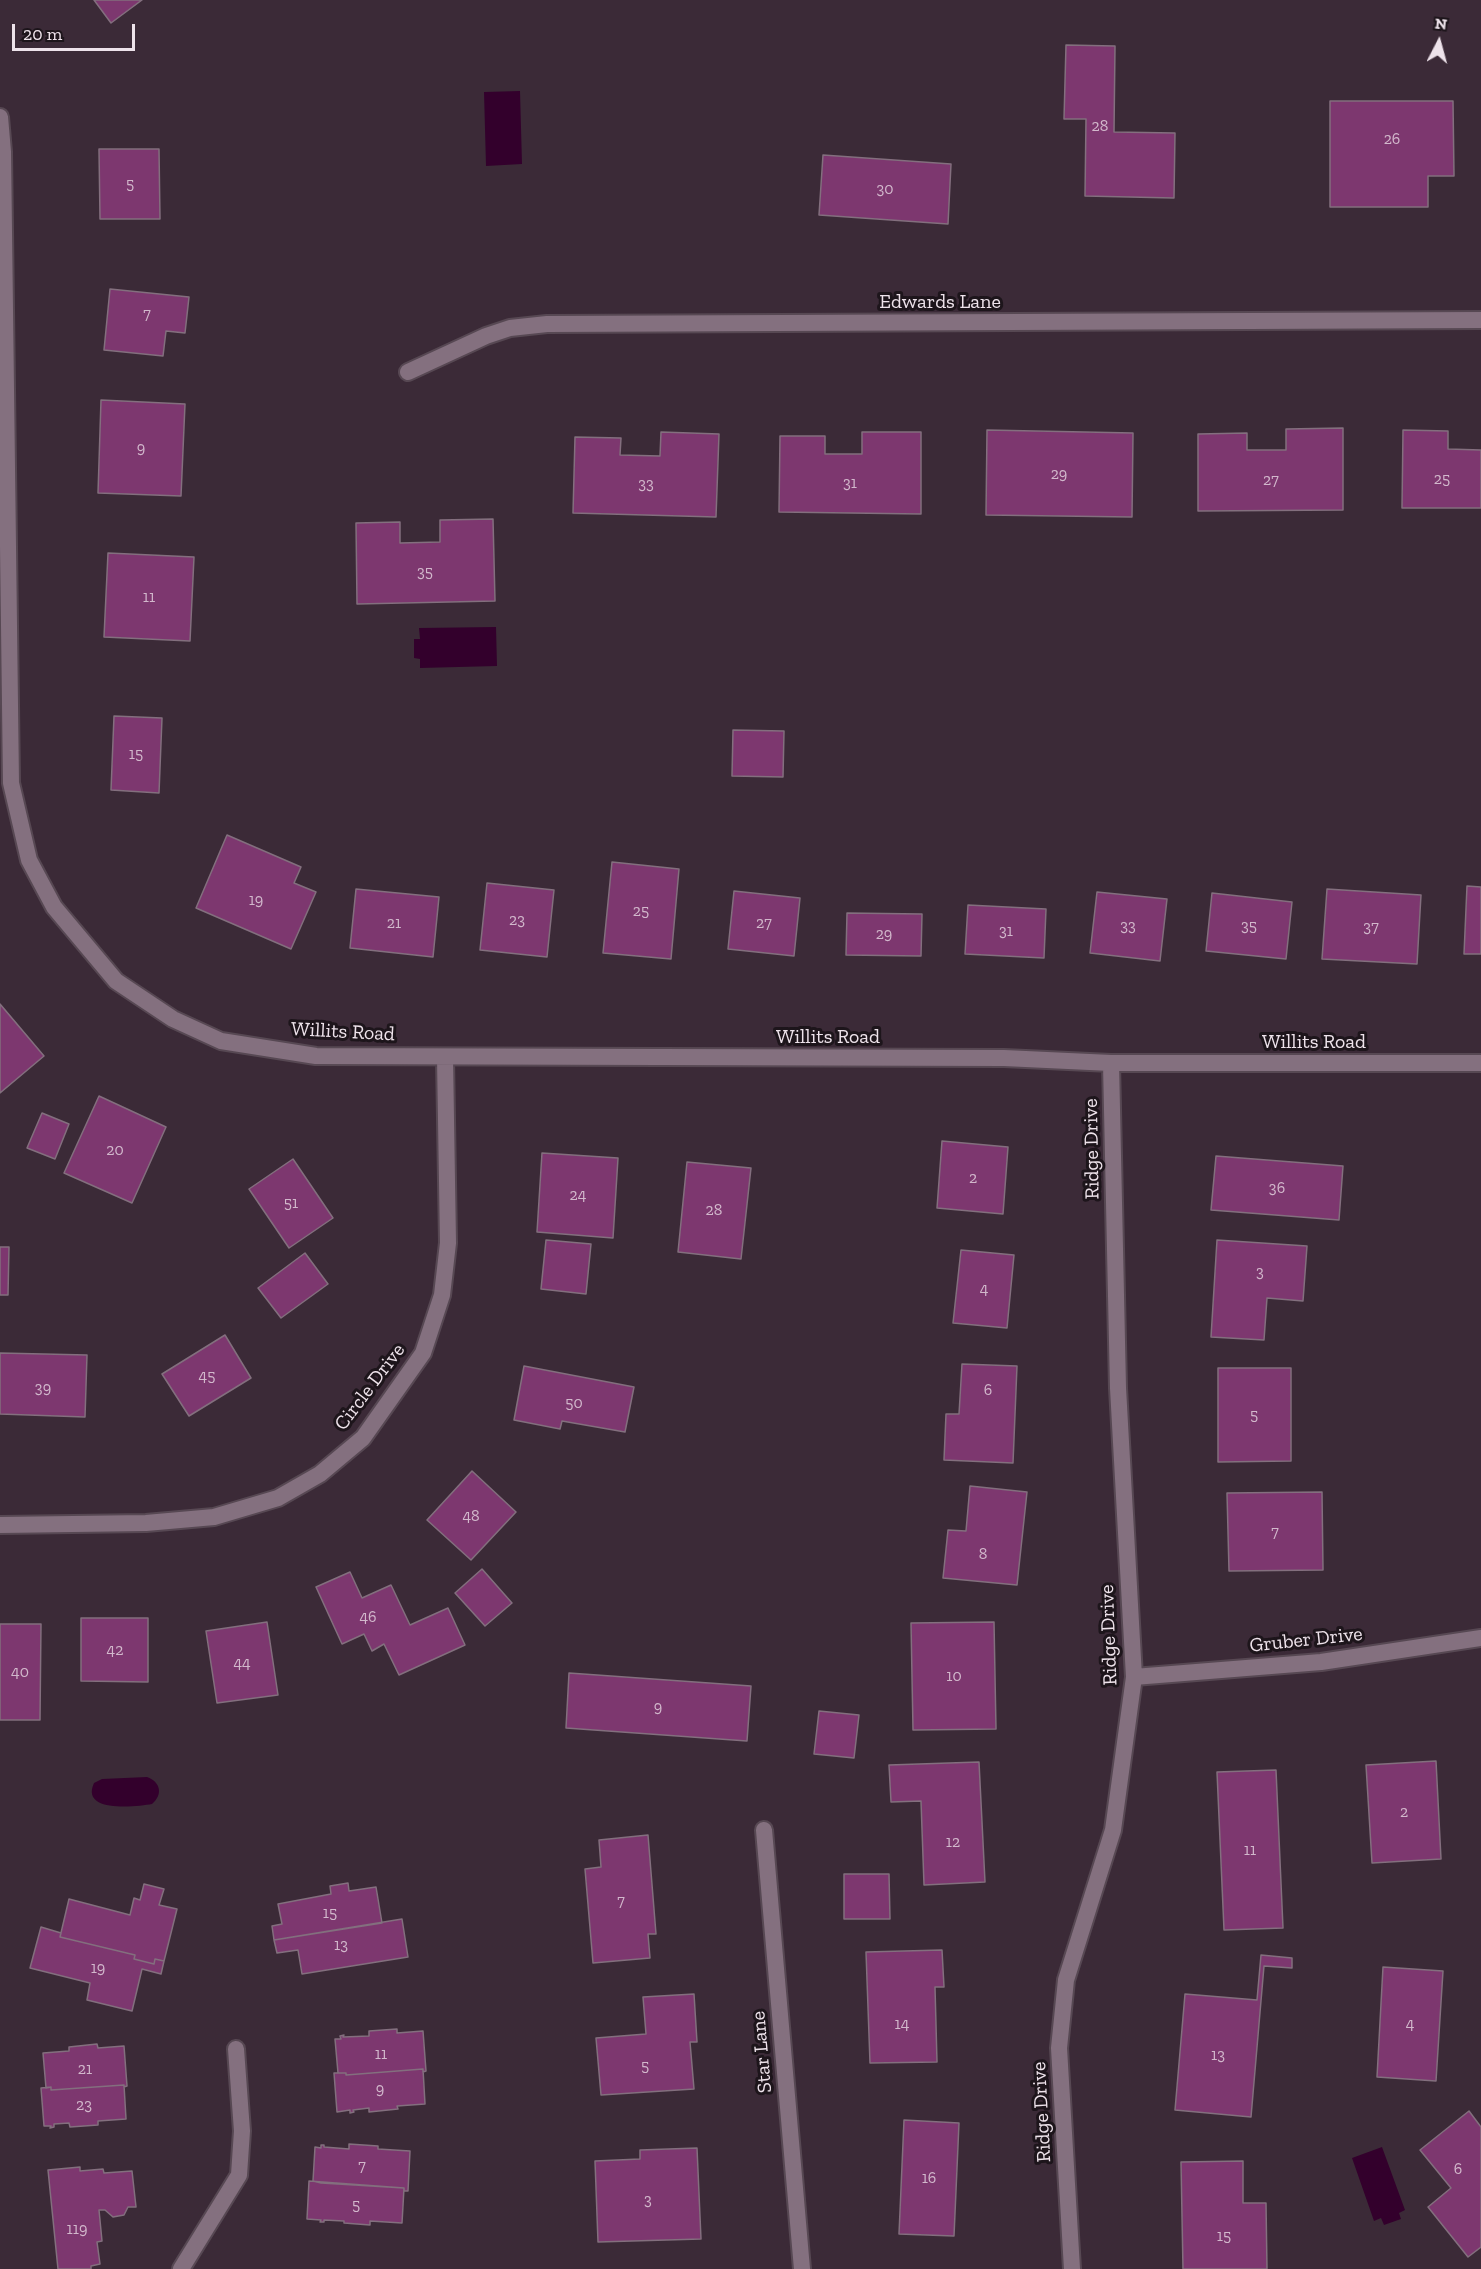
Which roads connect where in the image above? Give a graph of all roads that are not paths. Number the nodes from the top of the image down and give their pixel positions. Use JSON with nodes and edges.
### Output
{"nodes":[{"id":1,"x":0,"y":117,"type":"edge"},
{"id":2,"x":1481,"y":320,"type":"edge"},
{"id":3,"x":408,"y":372,"type":"dead end"},
{"id":4,"x":445,"y":1057,"type":"junction"},
{"id":5,"x":1111,"y":1063,"type":"junction"},
{"id":6,"x":1481,"y":1063,"type":"edge"},
{"id":7,"x":0,"y":1525,"type":"edge"},
{"id":8,"x":1481,"y":1638,"type":"edge"},
{"id":9,"x":1134,"y":1677,"type":"junction"},
{"id":10,"x":764,"y":1830,"type":"dead end"},
{"id":11,"x":236,"y":2049,"type":"dead end"},
{"id":12,"x":181,"y":2269,"type":"edge"},
{"id":13,"x":802,"y":2269,"type":"edge"},
{"id":14,"x":1072,"y":2269,"type":"edge"}],
"edges":[{"from":1,"to":4,"type":"street","name":"Willits Road"},
{"from":2,"to":3,"type":"street","name":"Edwards Lane"},
{"from":4,"to":5,"type":"street","name":"Willits Road"},
{"from":4,"to":7,"type":"street","name":"Circle Drive"},
{"from":5,"to":6,"type":"street","name":"Willits Road"},
{"from":5,"to":9,"type":"street","name":"Ridge Drive"},
{"from":8,"to":9,"type":"street","name":"Gruber Drive"},
{"from":9,"to":14,"type":"street","name":"Ridge Drive"},
{"from":10,"to":13,"type":"street","name":"Star Lane"},
{"from":11,"to":12,"type":"street"}]}
